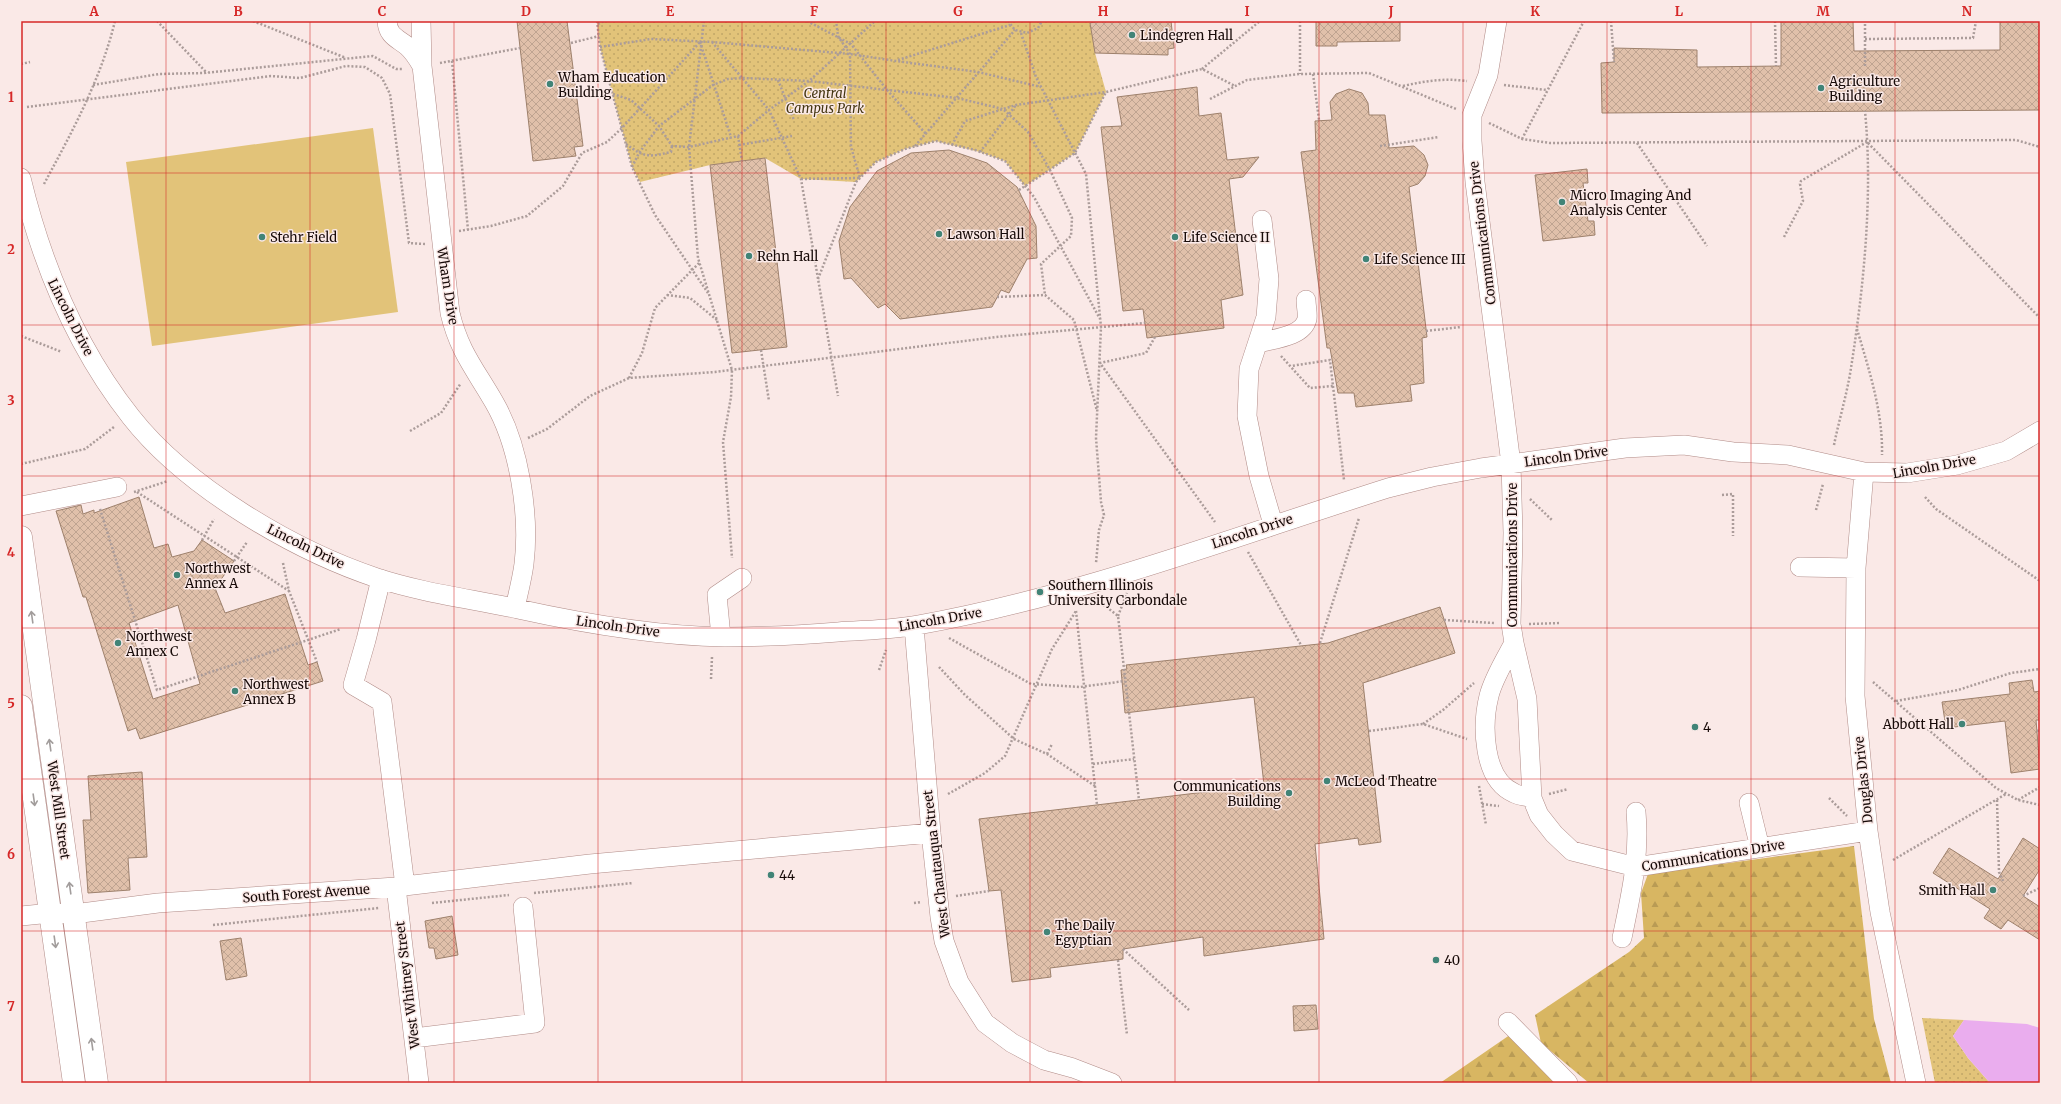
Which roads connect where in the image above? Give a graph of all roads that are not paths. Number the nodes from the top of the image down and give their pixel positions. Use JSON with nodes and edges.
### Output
{"nodes":[{"id":1,"x":387,"y":21,"type":"edge"},
{"id":2,"x":421,"y":21,"type":"edge"},
{"id":3,"x":1497,"y":21,"type":"edge"},
{"id":4,"x":422,"y":66,"type":"junction"},
{"id":5,"x":21,"y":178,"type":"edge"},
{"id":6,"x":1262,"y":220,"type":"dead end"},
{"id":7,"x":1306,"y":300,"type":"dead end"},
{"id":8,"x":1262,"y":342,"type":"junction"},
{"id":9,"x":2040,"y":431,"type":"edge"},
{"id":10,"x":1511,"y":464,"type":"junction"},
{"id":11,"x":1864,"y":472,"type":"junction"},
{"id":12,"x":124,"y":490,"type":"road end"},
{"id":13,"x":21,"y":506,"type":"edge"},
{"id":14,"x":1273,"y":524,"type":"junction"},
{"id":15,"x":21,"y":537,"type":"edge"},
{"id":16,"x":1800,"y":567,"type":"dead end"},
{"id":17,"x":1856,"y":568,"type":"junction"},
{"id":18,"x":742,"y":578,"type":"dead end"},
{"id":19,"x":381,"y":579,"type":"junction"},
{"id":20,"x":515,"y":608,"type":"junction"},
{"id":21,"x":914,"y":626,"type":"junction"},
{"id":22,"x":721,"y":637,"type":"junction"},
{"id":23,"x":1514,"y":643,"type":"junction"},
{"id":24,"x":21,"y":706,"type":"edge"},
{"id":25,"x":1532,"y":798,"type":"junction"},
{"id":26,"x":1749,"y":803,"type":"dead end"},
{"id":27,"x":1636,"y":812,"type":"dead end"},
{"id":28,"x":1868,"y":831,"type":"junction"},
{"id":29,"x":931,"y":833,"type":"junction"},
{"id":30,"x":1760,"y":848,"type":"junction"},
{"id":31,"x":1636,"y":867,"type":"junction"},
{"id":32,"x":401,"y":886,"type":"junction"},
{"id":33,"x":523,"y":907,"type":"dead end"},
{"id":34,"x":52,"y":913,"type":"junction"},
{"id":35,"x":74,"y":914,"type":"junction"},
{"id":36,"x":21,"y":916,"type":"edge"},
{"id":37,"x":1622,"y":938,"type":"dead end"},
{"id":38,"x":1508,"y":1022,"type":"dead end"},
{"id":39,"x":414,"y":1038,"type":"junction"},
{"id":40,"x":74,"y":1083,"type":"edge"},
{"id":41,"x":97,"y":1083,"type":"edge"},
{"id":42,"x":419,"y":1083,"type":"edge"},
{"id":43,"x":1112,"y":1083,"type":"edge"},
{"id":44,"x":1568,"y":1083,"type":"edge"},
{"id":45,"x":1916,"y":1083,"type":"edge"}],
"edges":[{"from":1,"to":4,"type":"street"},
{"from":2,"to":4,"type":"street","name":"Wham Drive"},
{"from":3,"to":10,"type":"street","name":"Communications Drive"},
{"from":4,"to":20,"type":"street","name":"Wham Drive"},
{"from":5,"to":19,"type":"street","name":"Lincoln Drive"},
{"from":6,"to":8,"type":"street"},
{"from":7,"to":8,"type":"street"},
{"from":8,"to":14,"type":"street"},
{"from":9,"to":11,"type":"street","name":"Lincoln Drive"},
{"from":10,"to":11,"type":"street","name":"Lincoln Drive"},
{"from":10,"to":14,"type":"street","name":"Lincoln Drive"},
{"from":10,"to":23,"type":"street","name":"Communications Drive"},
{"from":11,"to":17,"type":"street","name":"Douglas Drive"},
{"from":12,"to":13,"type":"street"},
{"from":14,"to":21,"type":"street","name":"Lincoln Drive"},
{"from":35,"to":15,"type":"main road","name":"West Mill Street","one_way":true},
{"from":16,"to":17,"type":"street"},
{"from":17,"to":28,"type":"street","name":"Douglas Drive"},
{"from":18,"to":22,"type":"street"},
{"from":19,"to":20,"type":"street","name":"Lincoln Drive"},
{"from":19,"to":32,"type":"street","name":"West Whitney Street"},
{"from":20,"to":22,"type":"street","name":"Lincoln Drive"},
{"from":21,"to":22,"type":"street","name":"Lincoln Drive"},
{"from":21,"to":29,"type":"street","name":"West Chautauqua Street"},
{"from":23,"to":25,"type":"street","name":"Communications Drive"},
{"from":23,"to":25,"type":"street"},
{"from":24,"to":34,"type":"main road","name":"West Mill Street","one_way":true},
{"from":25,"to":31,"type":"street","name":"Communications Drive"},
{"from":26,"to":30,"type":"street"},
{"from":27,"to":31,"type":"street"},
{"from":28,"to":30,"type":"street","name":"Communications Drive"},
{"from":28,"to":45,"type":"street","name":"Douglas Drive"},
{"from":29,"to":32,"type":"street","name":"South Forest Avenue"},
{"from":29,"to":43,"type":"street","name":"West Chautauqua Street"},
{"from":30,"to":31,"type":"street","name":"Communications Drive"},
{"from":31,"to":37,"type":"street"},
{"from":32,"to":35,"type":"street","name":"South Forest Avenue"},
{"from":32,"to":39,"type":"street","name":"West Whitney Street"},
{"from":33,"to":39,"type":"street"},
{"from":34,"to":35,"type":"street","name":"South Forest Avenue"},
{"from":34,"to":36,"type":"street","name":"South Forest Avenue"},
{"from":34,"to":40,"type":"main road","name":"West Mill Street","one_way":true},
{"from":41,"to":35,"type":"main road","name":"West Mill Street","one_way":true},
{"from":38,"to":44,"type":"street"},
{"from":39,"to":42,"type":"street","name":"West Whitney Street"}]}
